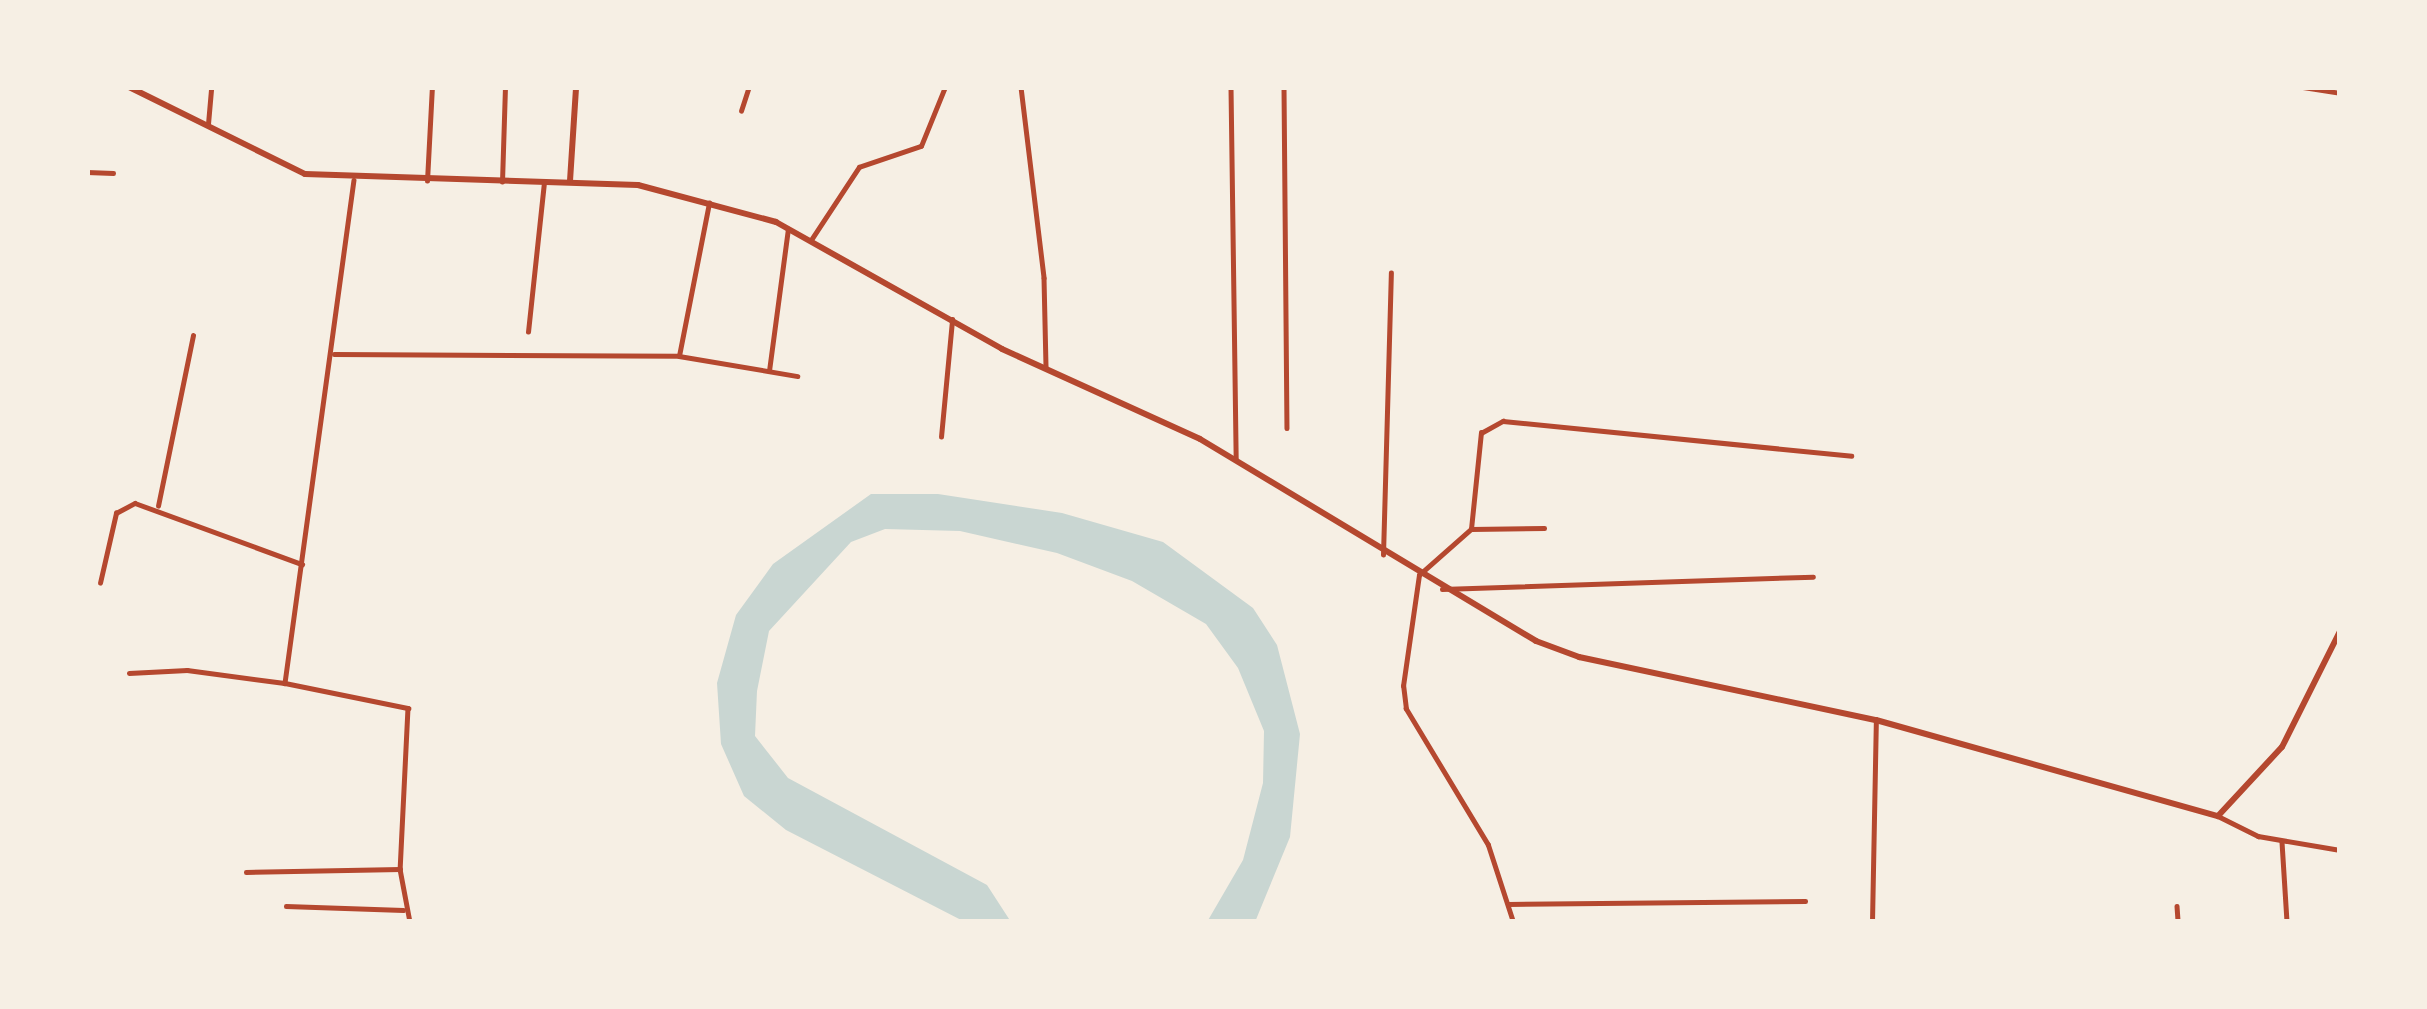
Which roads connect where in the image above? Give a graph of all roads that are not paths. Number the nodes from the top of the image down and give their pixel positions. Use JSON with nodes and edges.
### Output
{"nodes":[{"id":1,"x":129,"y":87,"type":"edge"},
{"id":2,"x":211,"y":87,"type":"edge"},
{"id":3,"x":432,"y":87,"type":"edge"},
{"id":4,"x":505,"y":87,"type":"edge"},
{"id":5,"x":576,"y":87,"type":"edge"},
{"id":6,"x":748,"y":87,"type":"edge"},
{"id":7,"x":946,"y":87,"type":"edge"},
{"id":8,"x":1021,"y":87,"type":"edge"},
{"id":9,"x":1232,"y":87,"type":"edge"},
{"id":10,"x":1284,"y":87,"type":"edge"},
{"id":11,"x":2303,"y":87,"type":"edge"},
{"id":12,"x":2340,"y":93,"type":"edge"},
{"id":13,"x":741,"y":111,"type":"dead end"},
{"id":14,"x":208,"y":124,"type":"junction"},
{"id":15,"x":87,"y":172,"type":"edge"},
{"id":16,"x":113,"y":173,"type":"dead end"},
{"id":17,"x":355,"y":180,"type":"junction"},
{"id":18,"x":545,"y":181,"type":"junction"},
{"id":19,"x":427,"y":182,"type":"junction"},
{"id":20,"x":502,"y":182,"type":"junction"},
{"id":21,"x":570,"y":182,"type":"junction"},
{"id":22,"x":709,"y":202,"type":"junction"},
{"id":23,"x":788,"y":229,"type":"junction"},
{"id":24,"x":811,"y":240,"type":"junction"},
{"id":25,"x":1391,"y":273,"type":"dead end"},
{"id":26,"x":952,"y":320,"type":"junction"},
{"id":27,"x":528,"y":332,"type":"dead end"},
{"id":28,"x":193,"y":336,"type":"dead end"},
{"id":29,"x":334,"y":354,"type":"junction"},
{"id":30,"x":679,"y":356,"type":"junction"},
{"id":31,"x":1046,"y":370,"type":"junction"},
{"id":32,"x":769,"y":371,"type":"junction"},
{"id":33,"x":797,"y":376,"type":"dead end"},
{"id":34,"x":1287,"y":428,"type":"dead end"},
{"id":35,"x":941,"y":437,"type":"dead end"},
{"id":36,"x":1851,"y":456,"type":"dead end"},
{"id":37,"x":1236,"y":462,"type":"junction"},
{"id":38,"x":158,"y":506,"type":"junction"},
{"id":39,"x":1544,"y":527,"type":"dead end"},
{"id":40,"x":1471,"y":529,"type":"junction"},
{"id":41,"x":1383,"y":555,"type":"junction"},
{"id":42,"x":302,"y":564,"type":"junction"},
{"id":43,"x":1419,"y":575,"type":"junction"},
{"id":44,"x":1813,"y":577,"type":"dead end"},
{"id":45,"x":100,"y":583,"type":"dead end"},
{"id":46,"x":1442,"y":589,"type":"junction"},
{"id":47,"x":2340,"y":631,"type":"edge"},
{"id":48,"x":129,"y":673,"type":"dead end"},
{"id":49,"x":285,"y":683,"type":"junction"},
{"id":50,"x":1876,"y":720,"type":"junction"},
{"id":51,"x":2218,"y":817,"type":"junction"},
{"id":52,"x":2282,"y":842,"type":"junction"},
{"id":53,"x":2340,"y":850,"type":"edge"},
{"id":54,"x":400,"y":869,"type":"junction"},
{"id":55,"x":246,"y":872,"type":"dead end"},
{"id":56,"x":1805,"y":901,"type":"dead end"},
{"id":57,"x":1508,"y":904,"type":"junction"},
{"id":58,"x":286,"y":906,"type":"dead end"},
{"id":59,"x":2177,"y":906,"type":"dead end"},
{"id":60,"x":403,"y":910,"type":"junction"},
{"id":61,"x":410,"y":922,"type":"edge"},
{"id":62,"x":1514,"y":922,"type":"edge"},
{"id":63,"x":1872,"y":922,"type":"edge"},
{"id":64,"x":2178,"y":922,"type":"edge"},
{"id":65,"x":2287,"y":922,"type":"edge"}],
"edges":[{"from":1,"to":14,"type":"main road"},
{"from":2,"to":14,"type":"street"},
{"from":3,"to":19,"type":"street"},
{"from":4,"to":20,"type":"street"},
{"from":5,"to":21,"type":"main road"},
{"from":6,"to":13,"type":"street"},
{"from":7,"to":24,"type":"street"},
{"from":8,"to":31,"type":"street"},
{"from":9,"to":37,"type":"street"},
{"from":10,"to":34,"type":"street"},
{"from":11,"to":12,"type":"street"},
{"from":14,"to":17,"type":"main road"},
{"from":15,"to":16,"type":"street"},
{"from":17,"to":19,"type":"main road"},
{"from":17,"to":29,"type":"street"},
{"from":18,"to":20,"type":"main road"},
{"from":18,"to":21,"type":"main road"},
{"from":18,"to":27,"type":"street"},
{"from":19,"to":20,"type":"main road"},
{"from":21,"to":22,"type":"main road"},
{"from":22,"to":23,"type":"main road"},
{"from":22,"to":30,"type":"street"},
{"from":23,"to":24,"type":"main road"},
{"from":23,"to":32,"type":"street"},
{"from":24,"to":26,"type":"main road"},
{"from":25,"to":41,"type":"street"},
{"from":26,"to":31,"type":"main road"},
{"from":26,"to":35,"type":"street"},
{"from":28,"to":38,"type":"street"},
{"from":29,"to":30,"type":"street"},
{"from":29,"to":42,"type":"street"},
{"from":30,"to":32,"type":"street"},
{"from":31,"to":37,"type":"main road"},
{"from":32,"to":33,"type":"street"},
{"from":36,"to":40,"type":"street"},
{"from":37,"to":41,"type":"main road"},
{"from":38,"to":42,"type":"street"},
{"from":38,"to":45,"type":"street"},
{"from":39,"to":40,"type":"street"},
{"from":40,"to":43,"type":"street"},
{"from":41,"to":43,"type":"main road"},
{"from":42,"to":49,"type":"street"},
{"from":43,"to":46,"type":"main road"},
{"from":43,"to":57,"type":"street"},
{"from":44,"to":46,"type":"street"},
{"from":46,"to":50,"type":"main road"},
{"from":47,"to":51,"type":"main road"},
{"from":48,"to":49,"type":"street"},
{"from":49,"to":54,"type":"street"},
{"from":50,"to":51,"type":"main road"},
{"from":50,"to":63,"type":"street"},
{"from":51,"to":52,"type":"street"},
{"from":52,"to":53,"type":"street"},
{"from":52,"to":65,"type":"street"},
{"from":54,"to":55,"type":"street"},
{"from":54,"to":60,"type":"street"},
{"from":56,"to":57,"type":"street"},
{"from":57,"to":62,"type":"street"},
{"from":58,"to":60,"type":"street"},
{"from":59,"to":64,"type":"street"},
{"from":60,"to":61,"type":"street"}]}
